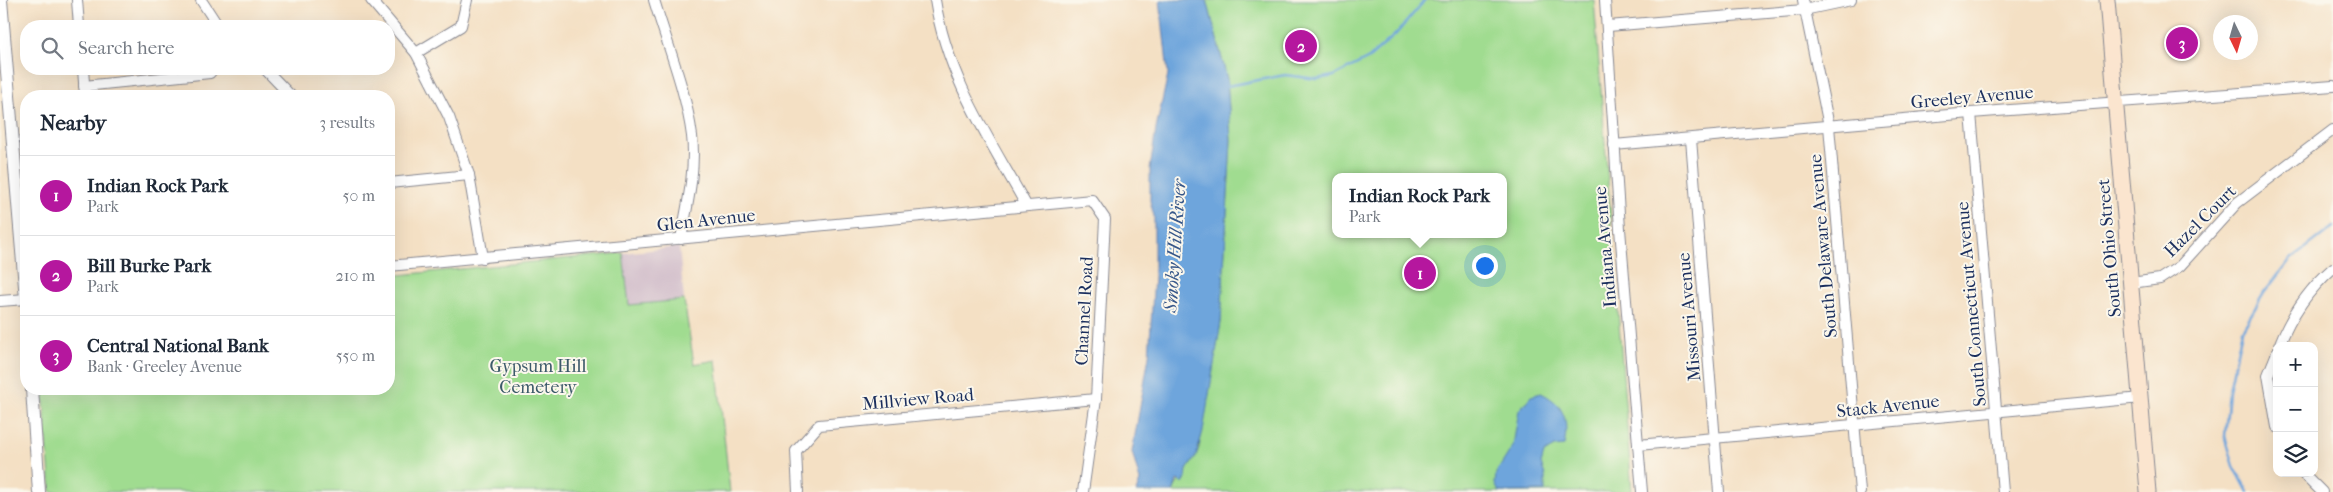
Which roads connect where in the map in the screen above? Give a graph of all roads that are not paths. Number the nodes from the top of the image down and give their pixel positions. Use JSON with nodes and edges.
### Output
{"nodes":[{"id":1,"x":1,"y":0,"type":"edge"},
{"id":2,"x":77,"y":0,"type":"edge"},
{"id":3,"x":201,"y":0,"type":"edge"},
{"id":4,"x":372,"y":0,"type":"edge"},
{"id":5,"x":467,"y":0,"type":"edge"},
{"id":6,"x":654,"y":0,"type":"edge"},
{"id":7,"x":935,"y":0,"type":"edge"},
{"id":8,"x":1605,"y":0,"type":"edge"},
{"id":9,"x":1851,"y":0,"type":"edge"},
{"id":10,"x":2107,"y":0,"type":"edge"},
{"id":11,"x":1804,"y":5,"type":"edge"},
{"id":12,"x":79,"y":20,"type":"edge"},
{"id":13,"x":214,"y":20,"type":"edge"},
{"id":14,"x":388,"y":20,"type":"edge"},
{"id":15,"x":1608,"y":26,"type":"junction"},
{"id":16,"x":395,"y":28,"type":"edge"},
{"id":17,"x":2,"y":34,"type":"edge"},
{"id":18,"x":416,"y":54,"type":"junction"},
{"id":19,"x":83,"y":75,"type":"edge"},
{"id":20,"x":196,"y":75,"type":"edge"},
{"id":21,"x":271,"y":75,"type":"edge"},
{"id":22,"x":2333,"y":86,"type":"edge"},
{"id":23,"x":84,"y":90,"type":"edge"},
{"id":24,"x":91,"y":90,"type":"edge"},
{"id":25,"x":285,"y":90,"type":"edge"},
{"id":26,"x":2116,"y":102,"type":"junction"},
{"id":27,"x":1971,"y":114,"type":"junction"},
{"id":28,"x":1829,"y":126,"type":"junction"},
{"id":29,"x":2333,"y":130,"type":"edge"},
{"id":30,"x":1690,"y":139,"type":"junction"},
{"id":31,"x":1614,"y":145,"type":"junction"},
{"id":32,"x":469,"y":175,"type":"junction"},
{"id":33,"x":395,"y":182,"type":"edge"},
{"id":34,"x":20,"y":199,"type":"edge"},
{"id":35,"x":1026,"y":205,"type":"junction"},
{"id":36,"x":681,"y":239,"type":"junction"},
{"id":37,"x":483,"y":258,"type":"junction"},
{"id":38,"x":395,"y":265,"type":"edge"},
{"id":39,"x":2333,"y":268,"type":"edge"},
{"id":40,"x":2131,"y":283,"type":"junction"},
{"id":41,"x":20,"y":300,"type":"edge"},
{"id":42,"x":0,"y":302,"type":"edge"},
{"id":43,"x":2280,"y":342,"type":"edge"},
{"id":44,"x":2273,"y":363,"type":"edge"},
{"id":45,"x":32,"y":395,"type":"edge"},
{"id":46,"x":1096,"y":398,"type":"junction"},
{"id":47,"x":2140,"y":398,"type":"junction"},
{"id":48,"x":2273,"y":404,"type":"edge"},
{"id":49,"x":1996,"y":412,"type":"junction"},
{"id":50,"x":1854,"y":426,"type":"junction"},
{"id":51,"x":1715,"y":438,"type":"junction"},
{"id":52,"x":1638,"y":445,"type":"junction"},
{"id":53,"x":2307,"y":477,"type":"edge"},
{"id":54,"x":38,"y":492,"type":"edge"},
{"id":55,"x":798,"y":492,"type":"edge"},
{"id":56,"x":1083,"y":492,"type":"edge"},
{"id":57,"x":1642,"y":492,"type":"edge"},
{"id":58,"x":1719,"y":492,"type":"edge"},
{"id":59,"x":1860,"y":492,"type":"edge"},
{"id":60,"x":2003,"y":492,"type":"edge"},
{"id":61,"x":2148,"y":492,"type":"edge"},
{"id":62,"x":2322,"y":492,"type":"edge"}],
"edges":[{"from":1,"to":17,"type":"street"},
{"from":2,"to":12,"type":"street"},
{"from":3,"to":13,"type":"street"},
{"from":4,"to":14,"type":"street"},
{"from":5,"to":18,"type":"street"},
{"from":6,"to":36,"type":"street"},
{"from":7,"to":35,"type":"street"},
{"from":8,"to":15,"type":"street","name":"Indiana Avenue"},
{"from":9,"to":11,"type":"street"},
{"from":10,"to":26,"type":"main road","name":"South Ohio Street"},
{"from":11,"to":15,"type":"street"},
{"from":11,"to":28,"type":"street","name":"South Delaware Avenue"},
{"from":15,"to":31,"type":"street","name":"Indiana Avenue"},
{"from":16,"to":18,"type":"street"},
{"from":17,"to":34,"type":"street"},
{"from":18,"to":32,"type":"street"},
{"from":19,"to":23,"type":"street"},
{"from":20,"to":24,"type":"street"},
{"from":21,"to":25,"type":"street"},
{"from":22,"to":26,"type":"street","name":"Greeley Avenue"},
{"from":26,"to":27,"type":"street","name":"Greeley Avenue"},
{"from":26,"to":40,"type":"main road","name":"South Ohio Street"},
{"from":27,"to":28,"type":"street","name":"Greeley Avenue"},
{"from":27,"to":49,"type":"street","name":"South Connecticut Avenue"},
{"from":28,"to":30,"type":"street","name":"Greeley Avenue"},
{"from":28,"to":50,"type":"street","name":"South Delaware Avenue"},
{"from":29,"to":40,"type":"street","name":"Hazel Court"},
{"from":30,"to":31,"type":"street","name":"Greeley Avenue"},
{"from":30,"to":51,"type":"street","name":"Missouri Avenue"},
{"from":31,"to":52,"type":"street","name":"Indiana Avenue"},
{"from":32,"to":33,"type":"street"},
{"from":32,"to":37,"type":"street"},
{"from":35,"to":36,"type":"street","name":"Glen Avenue"},
{"from":35,"to":46,"type":"street","name":"Channel Road"},
{"from":36,"to":37,"type":"street","name":"Glen Avenue"},
{"from":37,"to":38,"type":"street","name":"Glen Avenue"},
{"from":39,"to":43,"type":"street"},
{"from":40,"to":47,"type":"main road","name":"South Ohio Street"},
{"from":41,"to":42,"type":"street"},
{"from":44,"to":48,"type":"street"},
{"from":45,"to":54,"type":"street"},
{"from":46,"to":55,"type":"street","name":"Millview Road"},
{"from":46,"to":56,"type":"street","name":"Channel Road"},
{"from":47,"to":49,"type":"street","name":"Stack Avenue"},
{"from":47,"to":61,"type":"main road","name":"South Ohio Street"},
{"from":49,"to":50,"type":"street","name":"Stack Avenue"},
{"from":49,"to":60,"type":"street","name":"South Connecticut Avenue"},
{"from":50,"to":51,"type":"street","name":"Stack Avenue"},
{"from":50,"to":59,"type":"street","name":"South Delaware Avenue"},
{"from":51,"to":52,"type":"street","name":"Stack Avenue"},
{"from":51,"to":58,"type":"street","name":"Missouri Avenue"},
{"from":52,"to":57,"type":"street","name":"Indiana Avenue"},
{"from":53,"to":62,"type":"street"}]}
